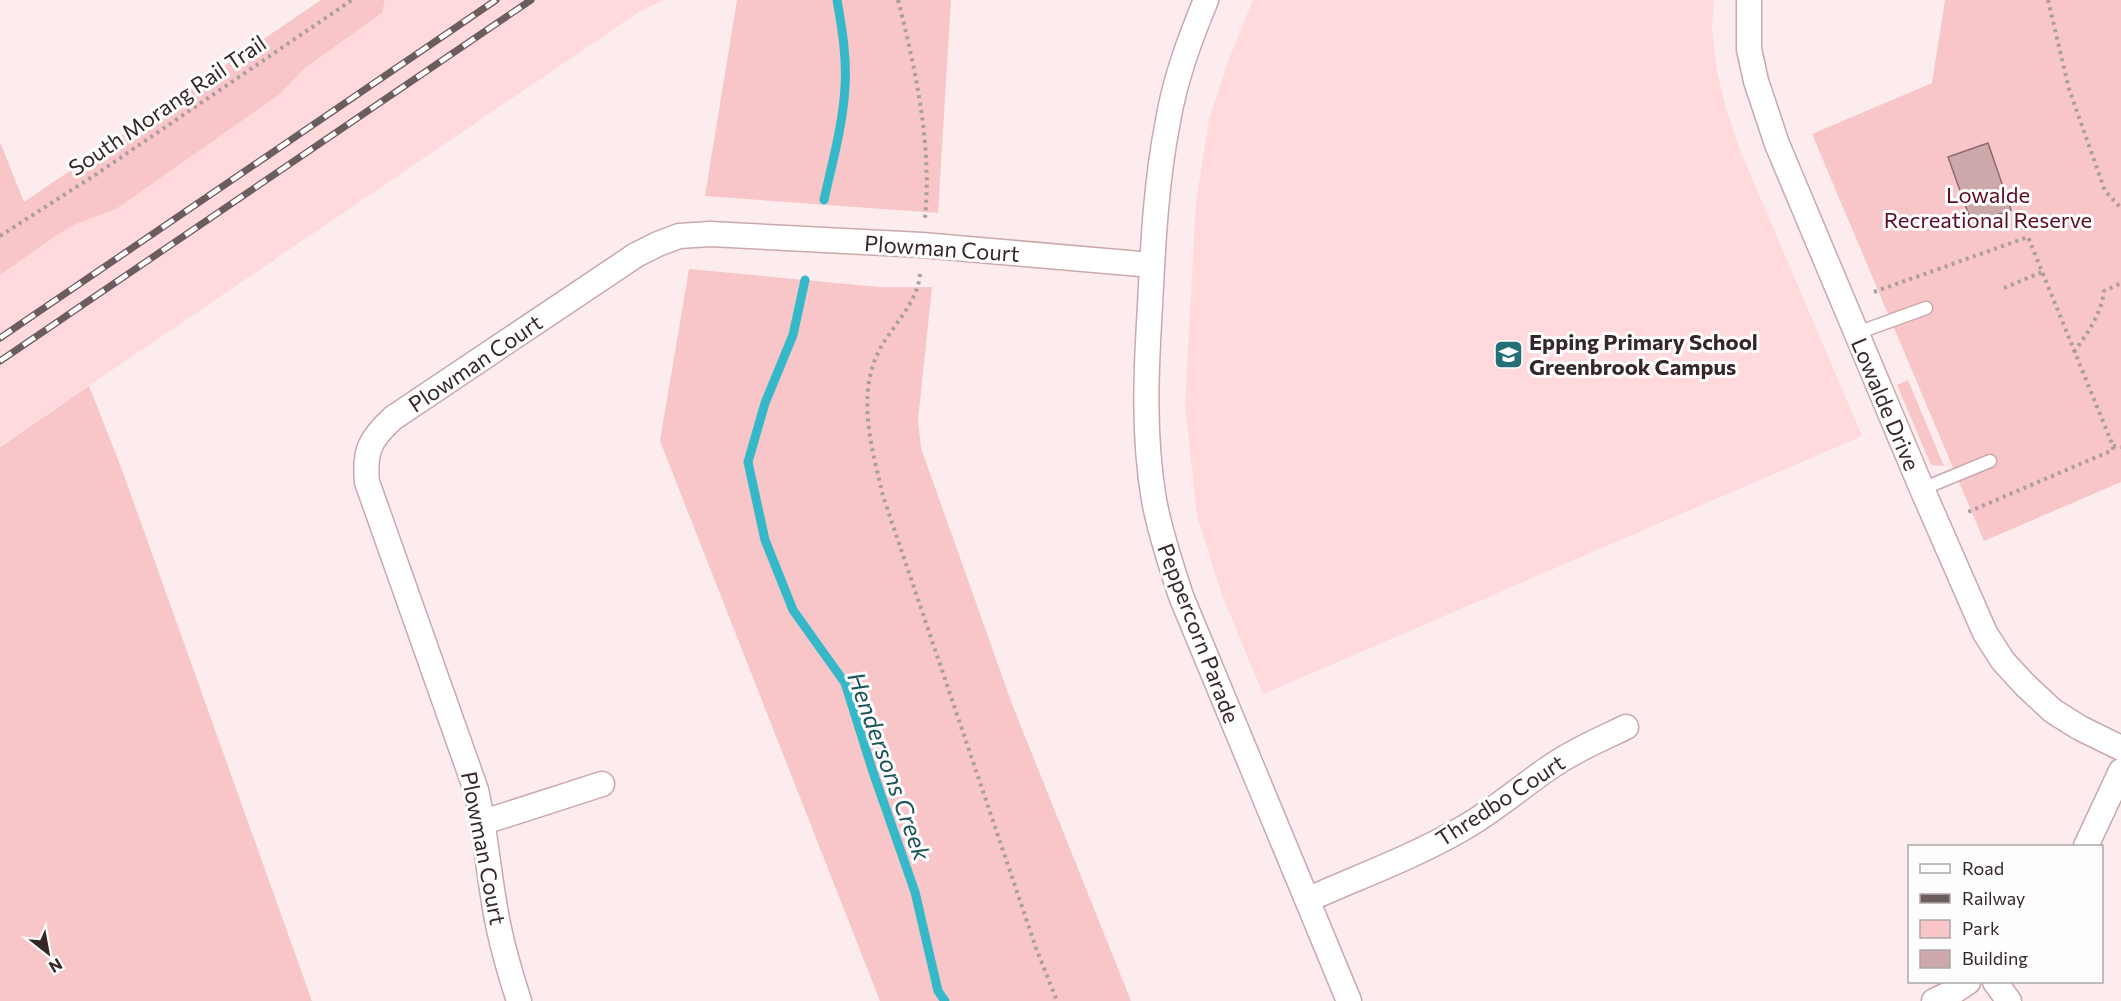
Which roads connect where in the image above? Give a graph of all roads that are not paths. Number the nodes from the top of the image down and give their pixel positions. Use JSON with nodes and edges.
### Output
{"nodes":[{"id":1,"x":1206,"y":0,"type":"edge"},
{"id":2,"x":1749,"y":0,"type":"edge"},
{"id":3,"x":1152,"y":265,"type":"junction"},
{"id":4,"x":1926,"y":308,"type":"dead end"},
{"id":5,"x":1857,"y":333,"type":"junction"},
{"id":6,"x":1990,"y":461,"type":"dead end"},
{"id":7,"x":1922,"y":489,"type":"junction"},
{"id":8,"x":1626,"y":727,"type":"dead end"},
{"id":9,"x":2121,"y":748,"type":"edge"},
{"id":10,"x":2121,"y":771,"type":"edge"},
{"id":11,"x":602,"y":784,"type":"dead end"},
{"id":12,"x":484,"y":822,"type":"junction"},
{"id":13,"x":2086,"y":845,"type":"edge"},
{"id":14,"x":1306,"y":900,"type":"junction"},
{"id":15,"x":1965,"y":983,"type":"edge"},
{"id":16,"x":1996,"y":983,"type":"edge"},
{"id":17,"x":519,"y":1001,"type":"edge"},
{"id":18,"x":1349,"y":1001,"type":"edge"},
{"id":19,"x":1934,"y":1001,"type":"edge"},
{"id":20,"x":2009,"y":1001,"type":"edge"}],
"edges":[{"from":1,"to":3,"type":"street","name":"Peppercorn Parade"},
{"from":2,"to":5,"type":"street","name":"Lowalde Drive"},
{"from":3,"to":12,"type":"street","name":"Plowman Court"},
{"from":3,"to":14,"type":"street","name":"Peppercorn Parade"},
{"from":4,"to":5,"type":"lane"},
{"from":5,"to":7,"type":"street","name":"Lowalde Drive"},
{"from":6,"to":7,"type":"lane"},
{"from":7,"to":9,"type":"street","name":"Lowalde Drive"},
{"from":8,"to":14,"type":"street","name":"Thredbo Court"},
{"from":10,"to":13,"type":"street"},
{"from":11,"to":12,"type":"street"},
{"from":12,"to":17,"type":"street","name":"Plowman Court"},
{"from":14,"to":18,"type":"street","name":"Peppercorn Parade"},
{"from":15,"to":19,"type":"street"},
{"from":16,"to":20,"type":"street"}]}
